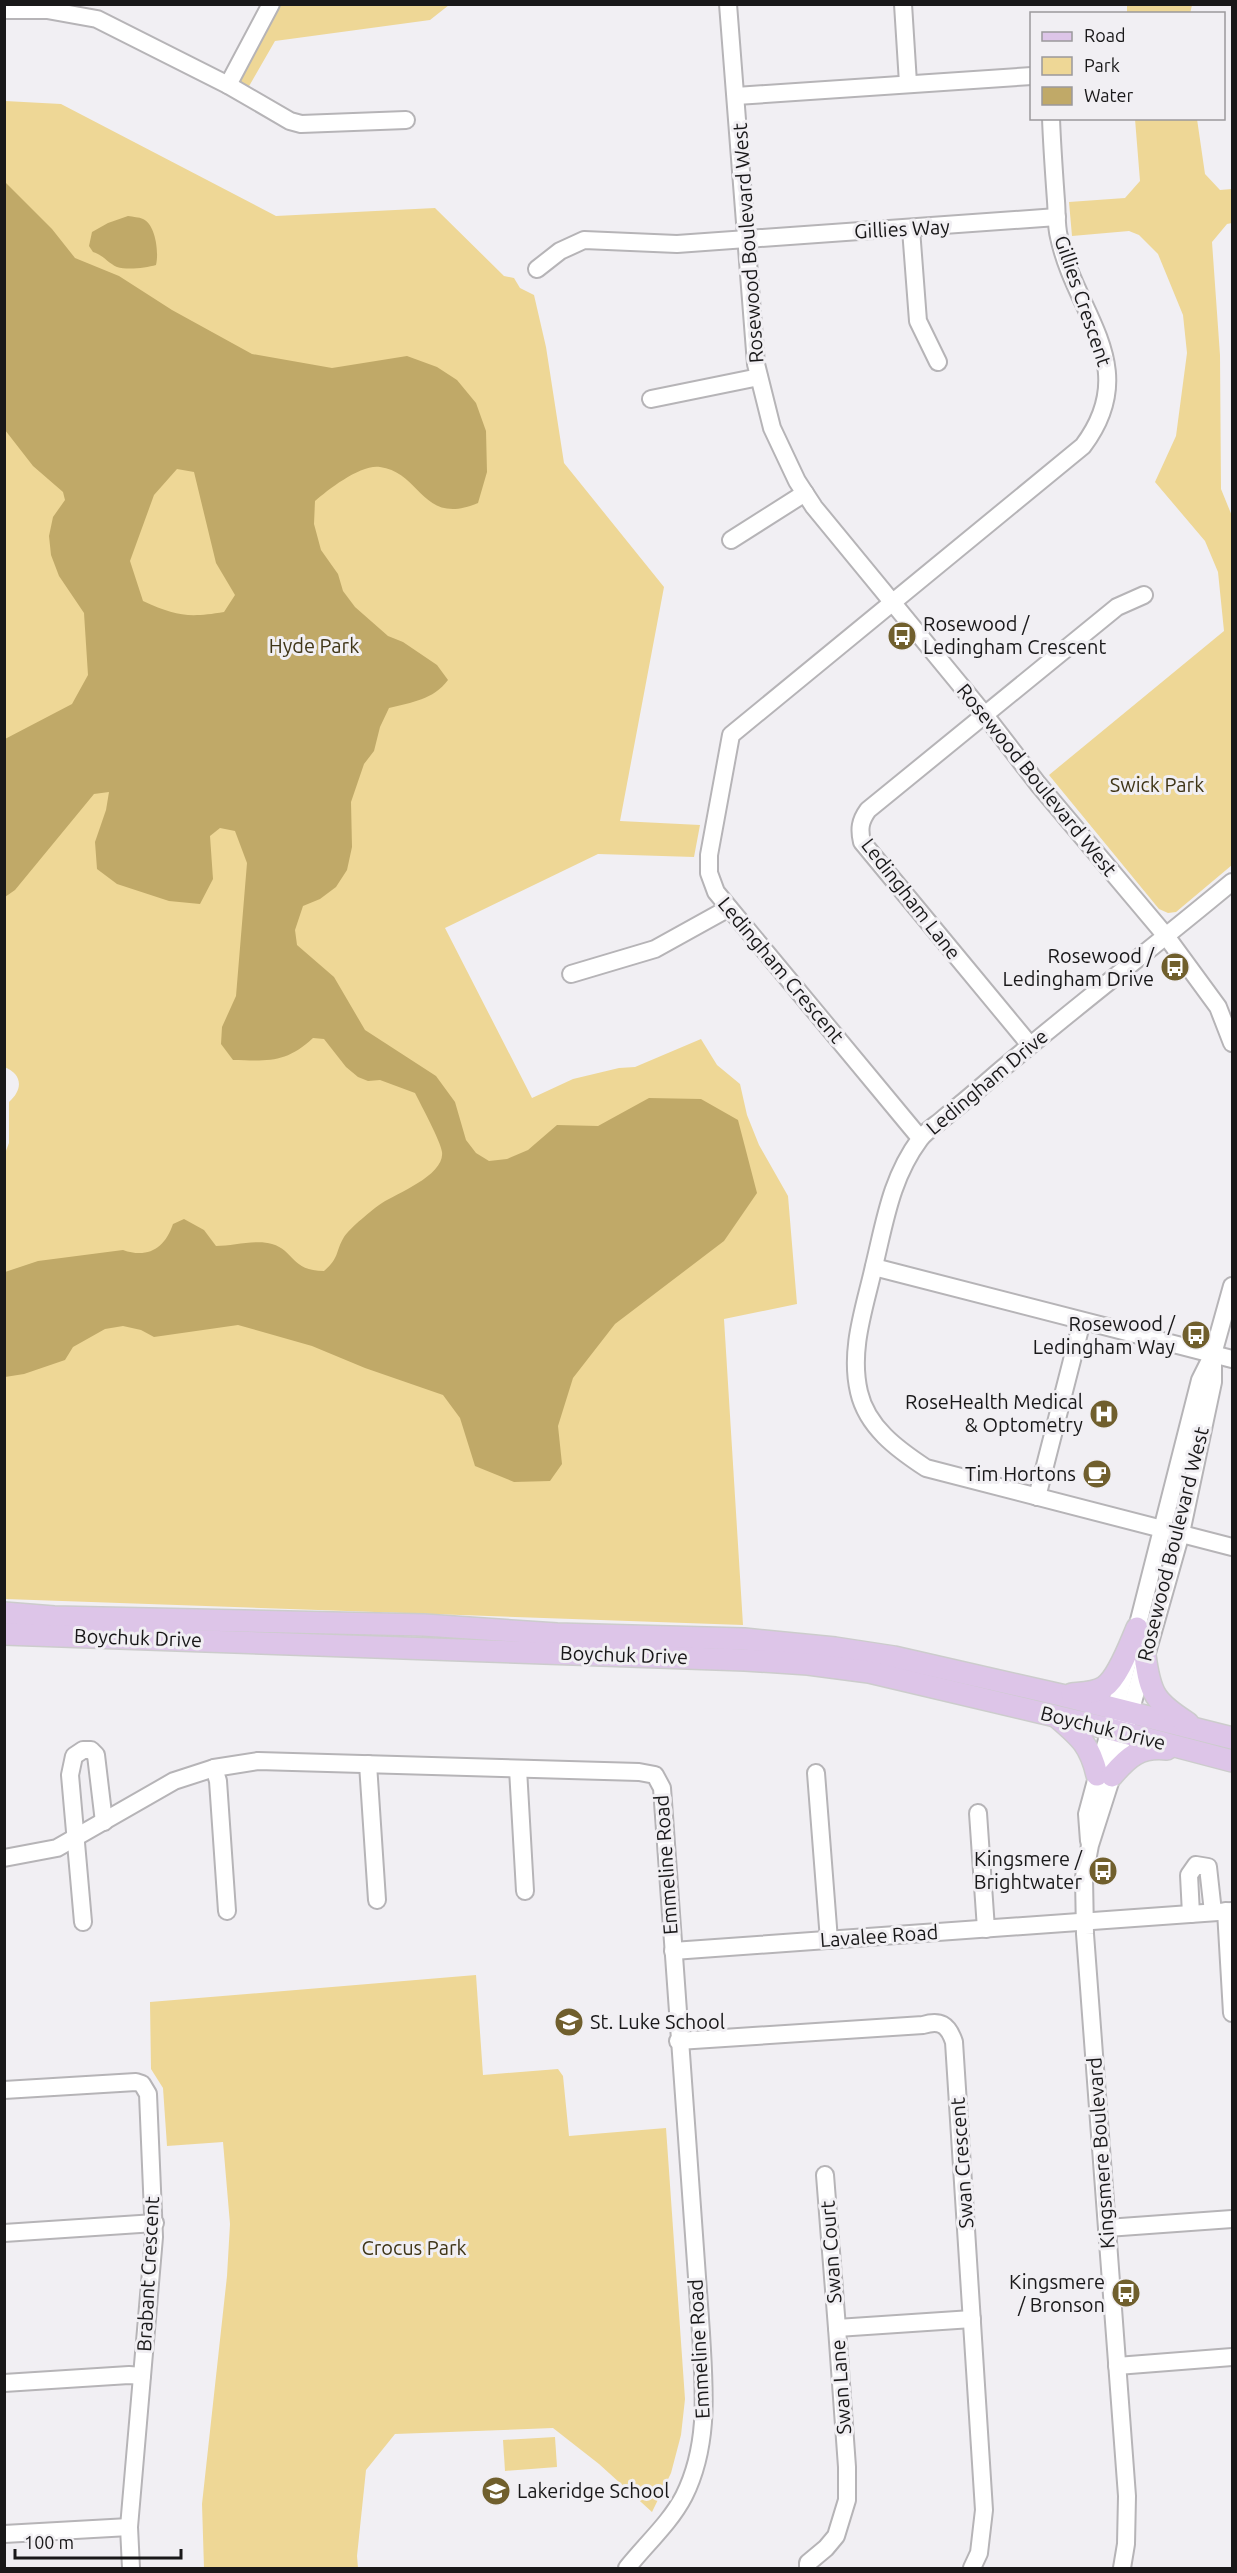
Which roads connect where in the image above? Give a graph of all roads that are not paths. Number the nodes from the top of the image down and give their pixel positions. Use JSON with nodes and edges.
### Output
{"nodes":[{"id":1,"x":271,"y":4,"type":"edge"},
{"id":2,"x":728,"y":4,"type":"edge"},
{"id":3,"x":903,"y":4,"type":"edge"},
{"id":4,"x":4,"y":10,"type":"edge"},
{"id":5,"x":98,"y":12,"type":"edge"},
{"id":6,"x":1030,"y":76,"type":"edge"},
{"id":7,"x":908,"y":83,"type":"junction"},
{"id":8,"x":228,"y":85,"type":"junction"},
{"id":9,"x":736,"y":96,"type":"junction"},
{"id":10,"x":406,"y":120,"type":"dead end"},
{"id":11,"x":1051,"y":120,"type":"edge"},
{"id":12,"x":1057,"y":218,"type":"junction"},
{"id":13,"x":911,"y":229,"type":"junction"},
{"id":14,"x":747,"y":241,"type":"junction"},
{"id":15,"x":537,"y":269,"type":"dead end"},
{"id":16,"x":938,"y":362,"type":"dead end"},
{"id":17,"x":759,"y":377,"type":"junction"},
{"id":18,"x":651,"y":399,"type":"dead end"},
{"id":19,"x":805,"y":492,"type":"junction"},
{"id":20,"x":731,"y":540,"type":"dead end"},
{"id":21,"x":1144,"y":595,"type":"dead end"},
{"id":22,"x":893,"y":604,"type":"junction"},
{"id":23,"x":985,"y":715,"type":"junction"},
{"id":24,"x":1233,"y":882,"type":"edge"},
{"id":25,"x":729,"y":908,"type":"junction"},
{"id":26,"x":1166,"y":936,"type":"junction"},
{"id":27,"x":571,"y":975,"type":"dead end"},
{"id":28,"x":1233,"y":1043,"type":"edge"},
{"id":29,"x":1030,"y":1045,"type":"junction"},
{"id":30,"x":920,"y":1138,"type":"junction"},
{"id":31,"x":874,"y":1267,"type":"junction"},
{"id":32,"x":1233,"y":1286,"type":"edge"},
{"id":33,"x":1082,"y":1321,"type":"junction"},
{"id":34,"x":1213,"y":1354,"type":"junction"},
{"id":35,"x":1233,"y":1359,"type":"edge"},
{"id":36,"x":1036,"y":1497,"type":"junction"},
{"id":37,"x":1162,"y":1530,"type":"junction"},
{"id":38,"x":1180,"y":1533,"type":"junction"},
{"id":39,"x":1233,"y":1547,"type":"edge"},
{"id":40,"x":4,"y":1613,"type":"edge"},
{"id":41,"x":1137,"y":1628,"type":"junction"},
{"id":42,"x":4,"y":1634,"type":"edge"},
{"id":43,"x":1145,"y":1655,"type":"junction"},
{"id":44,"x":1061,"y":1695,"type":"junction"},
{"id":45,"x":1123,"y":1709,"type":"junction"},
{"id":46,"x":1055,"y":1716,"type":"junction"},
{"id":47,"x":1198,"y":1730,"type":"junction"},
{"id":48,"x":1117,"y":1731,"type":"junction"},
{"id":49,"x":1233,"y":1738,"type":"edge"},
{"id":50,"x":1196,"y":1751,"type":"junction"},
{"id":51,"x":1233,"y":1761,"type":"edge"},
{"id":52,"x":368,"y":1764,"type":"junction"},
{"id":53,"x":214,"y":1768,"type":"junction"},
{"id":54,"x":518,"y":1769,"type":"junction"},
{"id":55,"x":816,"y":1773,"type":"dead end"},
{"id":56,"x":1104,"y":1775,"type":"junction"},
{"id":57,"x":978,"y":1813,"type":"dead end"},
{"id":58,"x":104,"y":1822,"type":"junction"},
{"id":59,"x":75,"y":1839,"type":"junction"},
{"id":60,"x":4,"y":1858,"type":"edge"},
{"id":61,"x":525,"y":1891,"type":"dead end"},
{"id":62,"x":377,"y":1900,"type":"dead end"},
{"id":63,"x":227,"y":1911,"type":"dead end"},
{"id":64,"x":1224,"y":1911,"type":"edge"},
{"id":65,"x":1191,"y":1914,"type":"junction"},
{"id":66,"x":1084,"y":1921,"type":"junction"},
{"id":67,"x":83,"y":1922,"type":"dead end"},
{"id":68,"x":986,"y":1929,"type":"junction"},
{"id":69,"x":828,"y":1940,"type":"junction"},
{"id":70,"x":673,"y":1951,"type":"junction"},
{"id":71,"x":1233,"y":2013,"type":"edge"},
{"id":72,"x":678,"y":2041,"type":"junction"},
{"id":73,"x":4,"y":2090,"type":"edge"},
{"id":74,"x":825,"y":2175,"type":"dead end"},
{"id":75,"x":1233,"y":2218,"type":"edge"},
{"id":76,"x":155,"y":2223,"type":"junction"},
{"id":77,"x":1107,"y":2228,"type":"junction"},
{"id":78,"x":4,"y":2233,"type":"edge"},
{"id":79,"x":972,"y":2319,"type":"junction"},
{"id":80,"x":837,"y":2328,"type":"junction"},
{"id":81,"x":1233,"y":2357,"type":"edge"},
{"id":82,"x":1116,"y":2366,"type":"junction"},
{"id":83,"x":142,"y":2376,"type":"junction"},
{"id":84,"x":4,"y":2384,"type":"edge"},
{"id":85,"x":129,"y":2527,"type":"junction"},
{"id":86,"x":4,"y":2534,"type":"edge"},
{"id":87,"x":131,"y":2568,"type":"edge"},
{"id":88,"x":627,"y":2568,"type":"edge"},
{"id":89,"x":808,"y":2568,"type":"edge"},
{"id":90,"x":972,"y":2568,"type":"edge"},
{"id":91,"x":1122,"y":2568,"type":"edge"}],
"edges":[{"from":1,"to":8,"type":"street"},
{"from":2,"to":9,"type":"street","name":"Rosewood Boulevard West"},
{"from":3,"to":7,"type":"street"},
{"from":4,"to":5,"type":"street"},
{"from":5,"to":8,"type":"street"},
{"from":6,"to":7,"type":"street"},
{"from":7,"to":9,"type":"street"},
{"from":8,"to":10,"type":"street"},
{"from":9,"to":14,"type":"street","name":"Rosewood Boulevard West"},
{"from":11,"to":12,"type":"street","name":"Gillies Crescent"},
{"from":12,"to":13,"type":"street","name":"Gillies Way"},
{"from":12,"to":22,"type":"street","name":"Gillies Crescent"},
{"from":13,"to":14,"type":"street","name":"Gillies Way"},
{"from":13,"to":16,"type":"street"},
{"from":14,"to":15,"type":"street","name":"Gillies Way"},
{"from":14,"to":17,"type":"street","name":"Rosewood Boulevard West"},
{"from":17,"to":18,"type":"street"},
{"from":17,"to":19,"type":"street","name":"Rosewood Boulevard West"},
{"from":19,"to":20,"type":"street"},
{"from":19,"to":22,"type":"street","name":"Rosewood Boulevard West"},
{"from":21,"to":23,"type":"street","name":"Ledingham Lane"},
{"from":22,"to":23,"type":"street","name":"Rosewood Boulevard West"},
{"from":22,"to":25,"type":"street","name":"Ledingham Crescent"},
{"from":23,"to":26,"type":"street","name":"Rosewood Boulevard West"},
{"from":23,"to":29,"type":"street","name":"Ledingham Lane"},
{"from":24,"to":26,"type":"street","name":"Ledingham Drive"},
{"from":25,"to":27,"type":"street"},
{"from":25,"to":30,"type":"street","name":"Ledingham Crescent"},
{"from":26,"to":28,"type":"street","name":"Rosewood Boulevard West"},
{"from":26,"to":29,"type":"street","name":"Ledingham Drive"},
{"from":29,"to":30,"type":"street","name":"Ledingham Drive"},
{"from":30,"to":31,"type":"street","name":"Ledingham Drive"},
{"from":31,"to":33,"type":"street"},
{"from":31,"to":36,"type":"street","name":"Ledingham Drive"},
{"from":32,"to":34,"type":"street","name":"Rosewood Boulevard West"},
{"from":33,"to":34,"type":"street"},
{"from":33,"to":36,"type":"street"},
{"from":34,"to":35,"type":"street"},
{"from":34,"to":37,"type":"street","name":"Rosewood Boulevard West"},
{"from":34,"to":38,"type":"street","name":"Rosewood Boulevard West"},
{"from":36,"to":37,"type":"street","name":"Ledingham Drive"},
{"from":37,"to":38,"type":"street","name":"Ledingham Drive"},
{"from":37,"to":41,"type":"street","name":"Rosewood Boulevard West"},
{"from":38,"to":39,"type":"street","name":"Ledingham Drive"},
{"from":38,"to":43,"type":"street","name":"Rosewood Boulevard West"},
{"from":40,"to":44,"type":"main road","name":"Boychuk Drive"},
{"from":41,"to":44,"type":"main road"},
{"from":41,"to":45,"type":"street","name":"Rosewood Boulevard West"},
{"from":42,"to":46,"type":"main road","name":"Boychuk Drive"},
{"from":43,"to":45,"type":"street","name":"Rosewood Boulevard West"},
{"from":43,"to":47,"type":"main road"},
{"from":44,"to":45,"type":"main road","name":"Boychuk Drive"},
{"from":45,"to":47,"type":"main road","name":"Boychuk Drive"},
{"from":45,"to":48,"type":"street","name":"Rosewood Boulevard West"},
{"from":46,"to":48,"type":"main road","name":"Boychuk Drive"},
{"from":46,"to":56,"type":"main road"},
{"from":47,"to":49,"type":"main road","name":"Boychuk Drive"},
{"from":48,"to":50,"type":"main road","name":"Boychuk Drive"},
{"from":48,"to":56,"type":"street","name":"Kingsmere Boulevard"},
{"from":50,"to":51,"type":"main road","name":"Boychuk Drive"},
{"from":50,"to":56,"type":"main road"},
{"from":52,"to":53,"type":"street","name":"Emmeline Road"},
{"from":52,"to":54,"type":"street","name":"Emmeline Road"},
{"from":52,"to":62,"type":"street"},
{"from":53,"to":58,"type":"street","name":"Emmeline Road"},
{"from":53,"to":63,"type":"street"},
{"from":54,"to":61,"type":"street"},
{"from":54,"to":70,"type":"street","name":"Emmeline Road"},
{"from":55,"to":69,"type":"street"},
{"from":56,"to":66,"type":"street","name":"Kingsmere Boulevard"},
{"from":57,"to":68,"type":"street"},
{"from":58,"to":59,"type":"street","name":"Emmeline Road"},
{"from":58,"to":59,"type":"street"},
{"from":59,"to":60,"type":"street","name":"Emmeline Road"},
{"from":59,"to":67,"type":"street"},
{"from":64,"to":65,"type":"street","name":"Lavalee Road"},
{"from":64,"to":65,"type":"street"},
{"from":64,"to":71,"type":"street"},
{"from":65,"to":66,"type":"street","name":"Lavalee Road"},
{"from":66,"to":68,"type":"street","name":"Lavalee Road"},
{"from":66,"to":77,"type":"street","name":"Kingsmere Boulevard"},
{"from":68,"to":69,"type":"street","name":"Lavalee Road"},
{"from":69,"to":70,"type":"street","name":"Lavalee Road"},
{"from":70,"to":72,"type":"street","name":"Emmeline Road"},
{"from":72,"to":79,"type":"street","name":"Swan Crescent"},
{"from":72,"to":88,"type":"street","name":"Emmeline Road"},
{"from":73,"to":76,"type":"street","name":"Brabant Crescent"},
{"from":74,"to":80,"type":"street","name":"Swan Court"},
{"from":75,"to":77,"type":"street"},
{"from":76,"to":78,"type":"street"},
{"from":76,"to":83,"type":"street","name":"Brabant Crescent"},
{"from":77,"to":82,"type":"street","name":"Kingsmere Boulevard"},
{"from":79,"to":80,"type":"street","name":"Swan Lane"},
{"from":79,"to":90,"type":"street","name":"Swan Crescent"},
{"from":80,"to":89,"type":"street","name":"Swan Lane"},
{"from":81,"to":82,"type":"street"},
{"from":82,"to":91,"type":"street","name":"Kingsmere Boulevard"},
{"from":83,"to":84,"type":"street"},
{"from":83,"to":85,"type":"street","name":"Brabant Crescent"},
{"from":85,"to":86,"type":"street"},
{"from":85,"to":87,"type":"street","name":"Brabant Crescent"}]}
